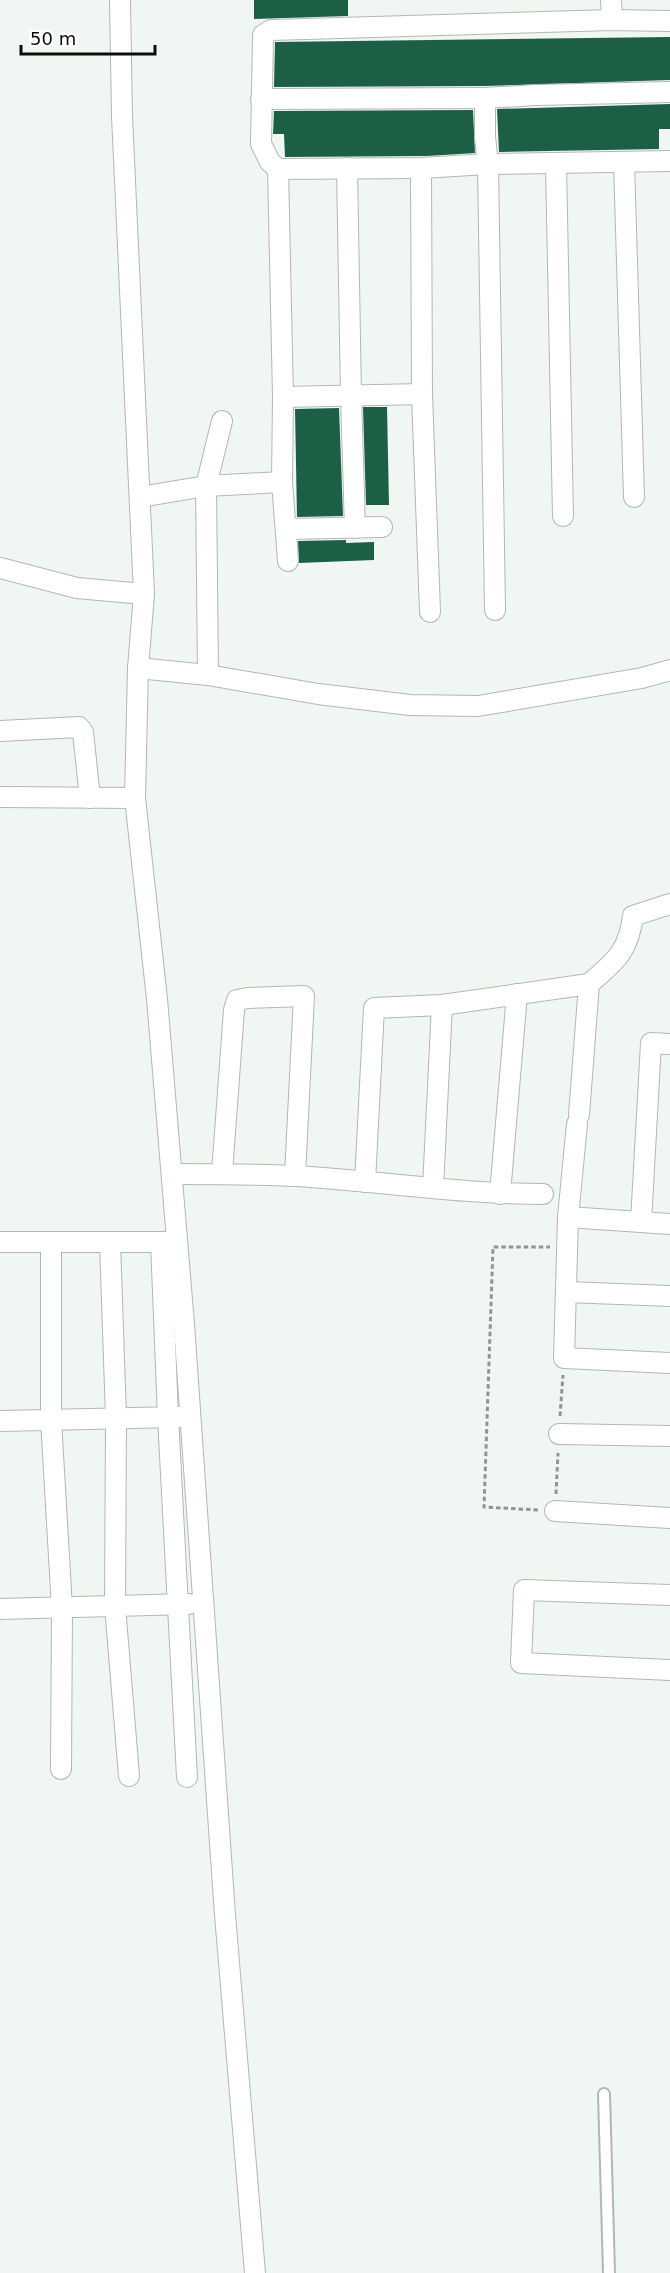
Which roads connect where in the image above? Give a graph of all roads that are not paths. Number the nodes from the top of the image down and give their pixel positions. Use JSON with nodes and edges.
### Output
{"nodes":[{"id":1,"x":120,"y":0,"type":"edge"},
{"id":2,"x":611,"y":0,"type":"edge"},
{"id":3,"x":612,"y":20,"type":"junction"},
{"id":4,"x":670,"y":21,"type":"edge"},
{"id":5,"x":670,"y":92,"type":"edge"},
{"id":6,"x":485,"y":98,"type":"junction"},
{"id":7,"x":261,"y":99,"type":"junction"},
{"id":8,"x":670,"y":161,"type":"edge"},
{"id":9,"x":624,"y":162,"type":"junction"},
{"id":10,"x":488,"y":164,"type":"junction"},
{"id":11,"x":556,"y":164,"type":"junction"},
{"id":12,"x":347,"y":168,"type":"junction"},
{"id":13,"x":420,"y":168,"type":"junction"},
{"id":14,"x":278,"y":169,"type":"junction"},
{"id":15,"x":422,"y":394,"type":"junction"},
{"id":16,"x":351,"y":396,"type":"junction"},
{"id":17,"x":283,"y":397,"type":"junction"},
{"id":18,"x":222,"y":421,"type":"dead end"},
{"id":19,"x":282,"y":482,"type":"junction"},
{"id":20,"x":206,"y":486,"type":"junction"},
{"id":21,"x":140,"y":497,"type":"junction"},
{"id":22,"x":634,"y":497,"type":"dead end"},
{"id":23,"x":563,"y":516,"type":"dead end"},
{"id":24,"x":382,"y":527,"type":"dead end"},
{"id":25,"x":355,"y":528,"type":"junction"},
{"id":26,"x":286,"y":529,"type":"junction"},
{"id":27,"x":288,"y":561,"type":"dead end"},
{"id":28,"x":0,"y":568,"type":"edge"},
{"id":29,"x":144,"y":594,"type":"junction"},
{"id":30,"x":495,"y":610,"type":"dead end"},
{"id":31,"x":430,"y":612,"type":"dead end"},
{"id":32,"x":138,"y":668,"type":"junction"},
{"id":33,"x":670,"y":670,"type":"edge"},
{"id":34,"x":208,"y":675,"type":"junction"},
{"id":35,"x":0,"y":731,"type":"edge"},
{"id":36,"x":0,"y":797,"type":"edge"},
{"id":37,"x":90,"y":798,"type":"junction"},
{"id":38,"x":135,"y":798,"type":"junction"},
{"id":39,"x":670,"y":904,"type":"edge"},
{"id":40,"x":589,"y":984,"type":"junction"},
{"id":41,"x":517,"y":994,"type":"junction"},
{"id":42,"x":442,"y":1005,"type":"junction"},
{"id":43,"x":670,"y":1044,"type":"edge"},
{"id":44,"x":222,"y":1173,"type":"junction"},
{"id":45,"x":172,"y":1174,"type":"junction"},
{"id":46,"x":295,"y":1176,"type":"junction"},
{"id":47,"x":365,"y":1182,"type":"junction"},
{"id":48,"x":433,"y":1188,"type":"junction"},
{"id":49,"x":500,"y":1194,"type":"junction"},
{"id":50,"x":543,"y":1194,"type":"dead end"},
{"id":51,"x":568,"y":1217,"type":"junction"},
{"id":52,"x":641,"y":1222,"type":"junction"},
{"id":53,"x":670,"y":1224,"type":"edge"},
{"id":54,"x":0,"y":1242,"type":"edge"},
{"id":55,"x":111,"y":1242,"type":"junction"},
{"id":56,"x":169,"y":1242,"type":"junction"},
{"id":57,"x":51,"y":1243,"type":"junction"},
{"id":58,"x":567,"y":1292,"type":"junction"},
{"id":59,"x":670,"y":1296,"type":"edge"},
{"id":60,"x":670,"y":1363,"type":"edge"},
{"id":61,"x":191,"y":1416,"type":"junction"},
{"id":62,"x":116,"y":1417,"type":"junction"},
{"id":63,"x":168,"y":1417,"type":"junction"},
{"id":64,"x":51,"y":1420,"type":"junction"},
{"id":65,"x":0,"y":1421,"type":"edge"},
{"id":66,"x":559,"y":1434,"type":"road end"},
{"id":67,"x":670,"y":1436,"type":"edge"},
{"id":68,"x":555,"y":1511,"type":"road end"},
{"id":69,"x":670,"y":1518,"type":"edge"},
{"id":70,"x":670,"y":1595,"type":"edge"},
{"id":71,"x":204,"y":1603,"type":"junction"},
{"id":72,"x":178,"y":1604,"type":"junction"},
{"id":73,"x":115,"y":1606,"type":"junction"},
{"id":74,"x":62,"y":1608,"type":"junction"},
{"id":75,"x":0,"y":1609,"type":"edge"},
{"id":76,"x":670,"y":1670,"type":"edge"},
{"id":77,"x":61,"y":1770,"type":"dead end"},
{"id":78,"x":129,"y":1776,"type":"dead end"},
{"id":79,"x":187,"y":1777,"type":"dead end"},
{"id":80,"x":604,"y":2094,"type":"dead end"},
{"id":81,"x":255,"y":2273,"type":"edge"},
{"id":82,"x":609,"y":2273,"type":"edge"}],
"edges":[{"from":1,"to":21,"type":"street"},
{"from":2,"to":3,"type":"street"},
{"from":3,"to":4,"type":"street"},
{"from":3,"to":7,"type":"street"},
{"from":5,"to":6,"type":"street"},
{"from":6,"to":7,"type":"street"},
{"from":6,"to":10,"type":"street"},
{"from":7,"to":14,"type":"street"},
{"from":8,"to":9,"type":"street"},
{"from":9,"to":11,"type":"street"},
{"from":9,"to":22,"type":"street"},
{"from":10,"to":11,"type":"street"},
{"from":10,"to":13,"type":"street"},
{"from":10,"to":30,"type":"street"},
{"from":11,"to":23,"type":"street"},
{"from":12,"to":13,"type":"street"},
{"from":12,"to":14,"type":"street"},
{"from":12,"to":16,"type":"street"},
{"from":13,"to":15,"type":"street"},
{"from":14,"to":17,"type":"street"},
{"from":15,"to":16,"type":"street"},
{"from":15,"to":31,"type":"street"},
{"from":16,"to":17,"type":"street"},
{"from":16,"to":25,"type":"street"},
{"from":17,"to":19,"type":"street"},
{"from":18,"to":20,"type":"street"},
{"from":19,"to":20,"type":"street"},
{"from":19,"to":26,"type":"street"},
{"from":20,"to":21,"type":"street"},
{"from":20,"to":34,"type":"street"},
{"from":21,"to":29,"type":"street"},
{"from":24,"to":25,"type":"street"},
{"from":25,"to":26,"type":"street"},
{"from":26,"to":27,"type":"street"},
{"from":28,"to":29,"type":"street"},
{"from":29,"to":32,"type":"street"},
{"from":32,"to":34,"type":"street"},
{"from":32,"to":38,"type":"street"},
{"from":33,"to":34,"type":"street"},
{"from":35,"to":37,"type":"street"},
{"from":36,"to":37,"type":"street"},
{"from":37,"to":38,"type":"street"},
{"from":38,"to":45,"type":"street"},
{"from":39,"to":40,"type":"street"},
{"from":40,"to":41,"type":"street"},
{"from":40,"to":51,"type":"street"},
{"from":41,"to":42,"type":"street"},
{"from":41,"to":49,"type":"street"},
{"from":42,"to":47,"type":"street"},
{"from":42,"to":48,"type":"street"},
{"from":43,"to":52,"type":"street"},
{"from":44,"to":45,"type":"street"},
{"from":44,"to":46,"type":"street"},
{"from":44,"to":46,"type":"street"},
{"from":45,"to":56,"type":"street"},
{"from":46,"to":47,"type":"street"},
{"from":47,"to":48,"type":"street"},
{"from":48,"to":49,"type":"street"},
{"from":49,"to":50,"type":"street"},
{"from":51,"to":52,"type":"street"},
{"from":51,"to":58,"type":"street"},
{"from":52,"to":53,"type":"street"},
{"from":54,"to":57,"type":"street"},
{"from":55,"to":56,"type":"street"},
{"from":55,"to":57,"type":"street"},
{"from":55,"to":62,"type":"street"},
{"from":56,"to":61,"type":"street"},
{"from":56,"to":63,"type":"street"},
{"from":57,"to":64,"type":"street"},
{"from":58,"to":59,"type":"street"},
{"from":58,"to":60,"type":"street"},
{"from":61,"to":63,"type":"street"},
{"from":61,"to":71,"type":"street"},
{"from":62,"to":63,"type":"street"},
{"from":62,"to":64,"type":"street"},
{"from":62,"to":73,"type":"street"},
{"from":63,"to":72,"type":"street"},
{"from":64,"to":65,"type":"street"},
{"from":64,"to":74,"type":"street"},
{"from":66,"to":67,"type":"street"},
{"from":68,"to":69,"type":"street"},
{"from":70,"to":76,"type":"street"},
{"from":71,"to":72,"type":"street"},
{"from":71,"to":81,"type":"street"},
{"from":72,"to":73,"type":"street"},
{"from":72,"to":79,"type":"street"},
{"from":73,"to":74,"type":"street"},
{"from":73,"to":78,"type":"street"},
{"from":74,"to":75,"type":"street"},
{"from":74,"to":77,"type":"street"},
{"from":80,"to":82,"type":"lane"}]}
